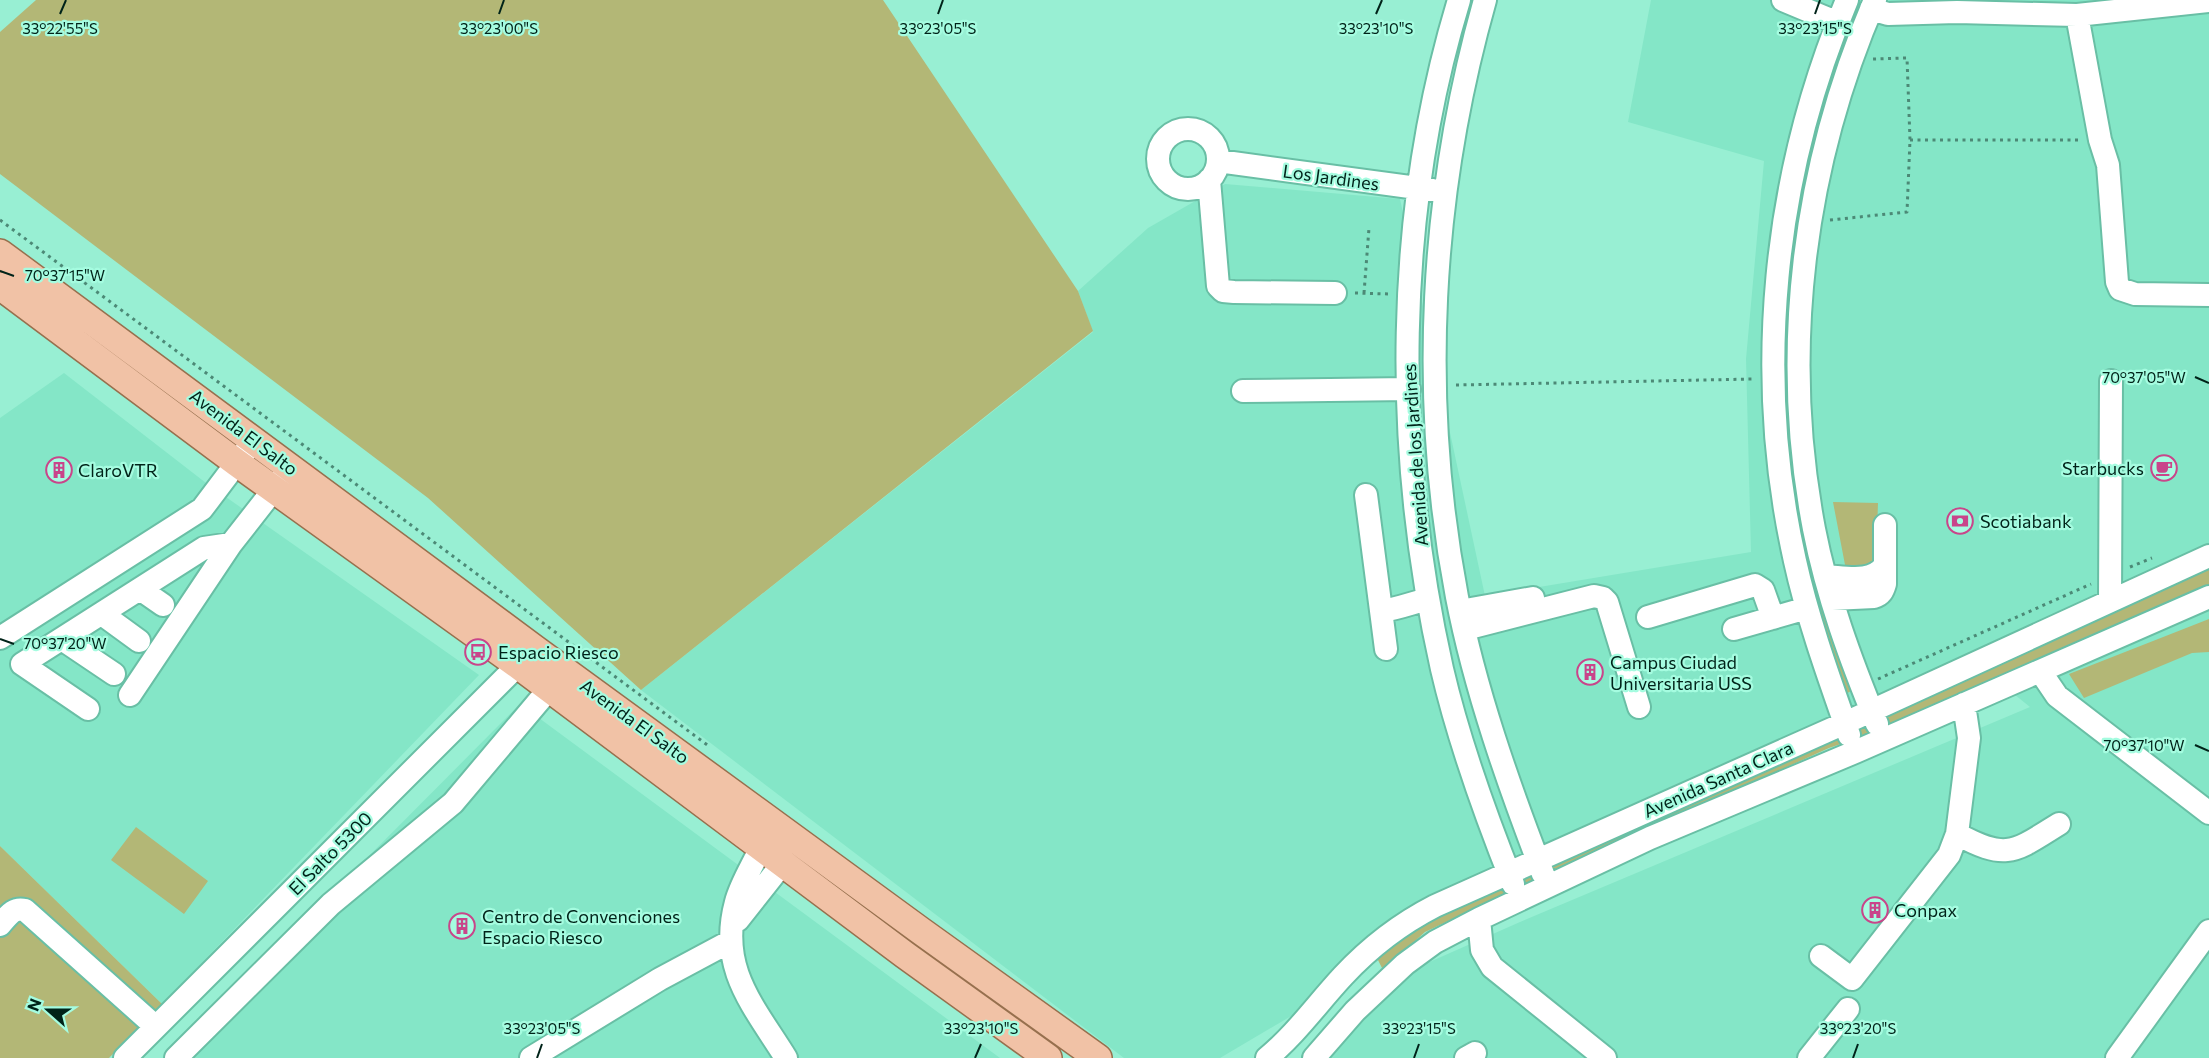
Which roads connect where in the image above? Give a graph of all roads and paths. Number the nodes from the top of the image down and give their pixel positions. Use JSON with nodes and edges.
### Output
{"nodes":[{"id":1,"x":1459,"y":0,"type":"edge"},
{"id":2,"x":1485,"y":0,"type":"edge"},
{"id":3,"x":1783,"y":0,"type":"edge"},
{"id":4,"x":2209,"y":1,"type":"edge"},
{"id":5,"x":1870,"y":11,"type":"edge"},
{"id":6,"x":1842,"y":12,"type":"edge"},
{"id":7,"x":2077,"y":15,"type":"junction"},
{"id":8,"x":1870,"y":59,"type":"dead end"},
{"id":9,"x":1910,"y":140,"type":"junction"},
{"id":10,"x":2100,"y":140,"type":"junction"},
{"id":11,"x":1419,"y":189,"type":"junction"},
{"id":12,"x":1445,"y":192,"type":"junction"},
{"id":13,"x":1832,"y":210,"type":"dead end"},
{"id":14,"x":0,"y":220,"type":"edge"},
{"id":15,"x":1369,"y":228,"type":"dead end"},
{"id":16,"x":0,"y":253,"type":"edge"},
{"id":17,"x":0,"y":286,"type":"edge"},
{"id":18,"x":1335,"y":292,"type":"joint"},
{"id":19,"x":1364,"y":293,"type":"junction"},
{"id":20,"x":1410,"y":294,"type":"junction"},
{"id":21,"x":2209,"y":295,"type":"edge"},
{"id":22,"x":1773,"y":325,"type":"junction"},
{"id":23,"x":1799,"y":325,"type":"junction"},
{"id":24,"x":1798,"y":354,"type":"junction"},
{"id":25,"x":1773,"y":355,"type":"junction"},
{"id":26,"x":1754,"y":379,"type":"dead end"},
{"id":27,"x":2111,"y":381,"type":"dead end"},
{"id":28,"x":1451,"y":385,"type":"dead end"},
{"id":29,"x":1408,"y":389,"type":"junction"},
{"id":30,"x":1243,"y":390,"type":"dead end"},
{"id":31,"x":254,"y":440,"type":"junction"},
{"id":32,"x":237,"y":463,"type":"junction"},
{"id":33,"x":291,"y":467,"type":"junction"},
{"id":34,"x":274,"y":490,"type":"junction"},
{"id":35,"x":1366,"y":495,"type":"dead end"},
{"id":36,"x":1885,"y":525,"type":"dead end"},
{"id":37,"x":231,"y":544,"type":"junction"},
{"id":38,"x":2159,"y":555,"type":"dead end"},
{"id":39,"x":2209,"y":556,"type":"edge"},
{"id":40,"x":1884,"y":565,"type":"junction"},
{"id":41,"x":1453,"y":572,"type":"junction"},
{"id":42,"x":1825,"y":576,"type":"junction"},
{"id":43,"x":2109,"y":576,"type":"junction"},
{"id":44,"x":140,"y":590,"type":"junction"},
{"id":45,"x":1427,"y":593,"type":"junction"},
{"id":46,"x":2209,"y":597,"type":"edge"},
{"id":47,"x":1533,"y":598,"type":"dead end"},
{"id":48,"x":1832,"y":599,"type":"junction"},
{"id":49,"x":2110,"y":601,"type":"junction"},
{"id":50,"x":1380,"y":602,"type":"junction"},
{"id":51,"x":163,"y":605,"type":"dead end"},
{"id":52,"x":1807,"y":608,"type":"junction"},
{"id":53,"x":1461,"y":613,"type":"junction"},
{"id":54,"x":102,"y":614,"type":"junction"},
{"id":55,"x":1648,"y":617,"type":"dead end"},
{"id":56,"x":1773,"y":618,"type":"junction"},
{"id":57,"x":1734,"y":629,"type":"dead end"},
{"id":58,"x":0,"y":638,"type":"edge"},
{"id":59,"x":62,"y":639,"type":"junction"},
{"id":60,"x":140,"y":641,"type":"dead end"},
{"id":61,"x":1386,"y":649,"type":"dead end"},
{"id":62,"x":527,"y":657,"type":"junction"},
{"id":63,"x":2040,"y":671,"type":"junction"},
{"id":64,"x":114,"y":674,"type":"dead end"},
{"id":65,"x":1879,"y":679,"type":"dead end"},
{"id":66,"x":557,"y":680,"type":"junction"},
{"id":67,"x":130,"y":695,"type":"dead end"},
{"id":68,"x":1964,"y":704,"type":"junction"},
{"id":69,"x":1639,"y":707,"type":"dead end"},
{"id":70,"x":88,"y":709,"type":"dead end"},
{"id":71,"x":1872,"y":710,"type":"junction"},
{"id":72,"x":1845,"y":723,"type":"junction"},
{"id":73,"x":1883,"y":739,"type":"junction"},
{"id":74,"x":712,"y":748,"type":"dead end"},
{"id":75,"x":1855,"y":752,"type":"junction"},
{"id":76,"x":2209,"y":813,"type":"edge"},
{"id":77,"x":2059,"y":824,"type":"dead end"},
{"id":78,"x":1957,"y":834,"type":"junction"},
{"id":79,"x":772,"y":855,"type":"junction"},
{"id":80,"x":1537,"y":860,"type":"junction"},
{"id":81,"x":1509,"y":872,"type":"junction"},
{"id":82,"x":1548,"y":887,"type":"junction"},
{"id":83,"x":1520,"y":899,"type":"junction"},
{"id":84,"x":1479,"y":919,"type":"junction"},
{"id":85,"x":0,"y":925,"type":"edge"},
{"id":86,"x":2209,"y":932,"type":"edge"},
{"id":87,"x":731,"y":934,"type":"junction"},
{"id":88,"x":1821,"y":956,"type":"dead end"},
{"id":89,"x":1848,"y":1009,"type":"dead end"},
{"id":90,"x":156,"y":1027,"type":"junction"},
{"id":91,"x":125,"y":1058,"type":"edge"},
{"id":92,"x":176,"y":1058,"type":"edge"},
{"id":93,"x":531,"y":1058,"type":"edge"},
{"id":94,"x":786,"y":1058,"type":"edge"},
{"id":95,"x":1048,"y":1058,"type":"edge"},
{"id":96,"x":1098,"y":1058,"type":"edge"},
{"id":97,"x":1267,"y":1058,"type":"edge"},
{"id":98,"x":1314,"y":1058,"type":"edge"},
{"id":99,"x":1605,"y":1058,"type":"edge"},
{"id":100,"x":1809,"y":1058,"type":"edge"},
{"id":101,"x":2117,"y":1058,"type":"edge"}],
"edges":[{"from":1,"to":11,"type":"street","name":"Avenida de los Jardines"},
{"from":2,"to":12,"type":"street","name":"Avenida de los Jardines"},
{"from":3,"to":6,"type":"street"},
{"from":4,"to":7,"type":"street"},
{"from":5,"to":6,"type":"street"},
{"from":5,"to":7,"type":"street"},
{"from":5,"to":23,"type":"street"},
{"from":6,"to":22,"type":"street"},
{"from":7,"to":10,"type":"street"},
{"from":8,"to":9,"type":"path"},
{"from":9,"to":10,"type":"path"},
{"from":9,"to":13,"type":"path"},
{"from":10,"to":21,"type":"street"},
{"from":11,"to":12,"type":"street","name":"Los Jardines"},
{"from":11,"to":18,"type":"street","name":"Los Jardines"},
{"from":11,"to":20,"type":"street","name":"Avenida de los Jardines"},
{"from":12,"to":41,"type":"street","name":"Avenida de los Jardines"},
{"from":14,"to":74,"type":"path"},
{"from":15,"to":19,"type":"path"},
{"from":16,"to":31,"type":"main road","name":"Avenida El Salto"},
{"from":17,"to":32,"type":"main road","name":"Avenida El Salto"},
{"from":18,"to":19,"type":"path"},
{"from":19,"to":20,"type":"path"},
{"from":20,"to":29,"type":"street","name":"Avenida de los Jardines"},
{"from":22,"to":23,"type":"street"},
{"from":22,"to":25,"type":"street"},
{"from":23,"to":24,"type":"street"},
{"from":24,"to":25,"type":"street"},
{"from":24,"to":42,"type":"street"},
{"from":25,"to":52,"type":"street"},
{"from":26,"to":28,"type":"path"},
{"from":27,"to":43,"type":"street"},
{"from":29,"to":30,"type":"street"},
{"from":29,"to":45,"type":"street","name":"Avenida de los Jardines"},
{"from":31,"to":32,"type":"street"},
{"from":31,"to":33,"type":"main road","name":"Avenida El Salto"},
{"from":32,"to":34,"type":"main road","name":"Avenida El Salto"},
{"from":32,"to":58,"type":"street"},
{"from":33,"to":34,"type":"street"},
{"from":33,"to":62,"type":"main road","name":"Avenida El Salto"},
{"from":34,"to":37,"type":"street"},
{"from":34,"to":62,"type":"main road","name":"Avenida El Salto"},
{"from":35,"to":50,"type":"street"},
{"from":36,"to":40,"type":"street"},
{"from":37,"to":44,"type":"street"},
{"from":37,"to":67,"type":"street"},
{"from":38,"to":43,"type":"path"},
{"from":39,"to":49,"type":"street","name":"Avenida Santa Clara"},
{"from":40,"to":42,"type":"street"},
{"from":40,"to":48,"type":"street"},
{"from":41,"to":45,"type":"street"},
{"from":41,"to":53,"type":"street","name":"Avenida de los Jardines"},
{"from":42,"to":48,"type":"street"},
{"from":43,"to":49,"type":"street"},
{"from":43,"to":65,"type":"path"},
{"from":44,"to":51,"type":"street"},
{"from":44,"to":54,"type":"street"},
{"from":45,"to":50,"type":"street"},
{"from":45,"to":53,"type":"street"},
{"from":45,"to":81,"type":"street","name":"Avenida de los Jardines"},
{"from":46,"to":63,"type":"street","name":"Avenida Santa Clara"},
{"from":47,"to":53,"type":"street"},
{"from":48,"to":71,"type":"street"},
{"from":49,"to":71,"type":"street","name":"Avenida Santa Clara"},
{"from":50,"to":61,"type":"street"},
{"from":52,"to":56,"type":"street"},
{"from":52,"to":72,"type":"street"},
{"from":53,"to":69,"type":"street"},
{"from":53,"to":80,"type":"street","name":"Avenida de los Jardines"},
{"from":54,"to":59,"type":"street"},
{"from":54,"to":60,"type":"street"},
{"from":55,"to":56,"type":"street"},
{"from":56,"to":57,"type":"street"},
{"from":59,"to":64,"type":"street"},
{"from":59,"to":70,"type":"street"},
{"from":62,"to":66,"type":"main road","name":"Avenida El Salto"},
{"from":62,"to":90,"type":"street","name":"El Salto 5300"},
{"from":63,"to":68,"type":"street","name":"Avenida Santa Clara"},
{"from":63,"to":76,"type":"street"},
{"from":66,"to":79,"type":"main road","name":"Avenida El Salto"},
{"from":66,"to":92,"type":"street"},
{"from":66,"to":96,"type":"main road","name":"Avenida El Salto"},
{"from":68,"to":73,"type":"street","name":"Avenida Santa Clara"},
{"from":68,"to":78,"type":"street"},
{"from":71,"to":72,"type":"street","name":"Avenida Santa Clara"},
{"from":71,"to":73,"type":"street"},
{"from":72,"to":75,"type":"street"},
{"from":72,"to":80,"type":"street","name":"Avenida Santa Clara"},
{"from":73,"to":75,"type":"street","name":"Avenida Santa Clara"},
{"from":75,"to":82,"type":"street","name":"Avenida Santa Clara"},
{"from":77,"to":78,"type":"street"},
{"from":78,"to":88,"type":"street"},
{"from":79,"to":87,"type":"street"},
{"from":79,"to":95,"type":"main road","name":"Avenida El Salto"},
{"from":80,"to":81,"type":"street","name":"Avenida Santa Clara"},
{"from":80,"to":82,"type":"street","name":"Avenida de los Jardines"},
{"from":81,"to":83,"type":"street","name":"Avenida de los Jardines"},
{"from":81,"to":97,"type":"street","name":"Avenida Santa Clara"},
{"from":82,"to":83,"type":"street","name":"Avenida Santa Clara"},
{"from":83,"to":84,"type":"street","name":"Avenida Santa Clara"},
{"from":84,"to":98,"type":"street","name":"Avenida Santa Clara"},
{"from":84,"to":99,"type":"street"},
{"from":85,"to":90,"type":"street"},
{"from":86,"to":101,"type":"street"},
{"from":87,"to":93,"type":"street"},
{"from":87,"to":94,"type":"street"},
{"from":89,"to":100,"type":"street"},
{"from":90,"to":91,"type":"street","name":"El Salto 5300"}]}
